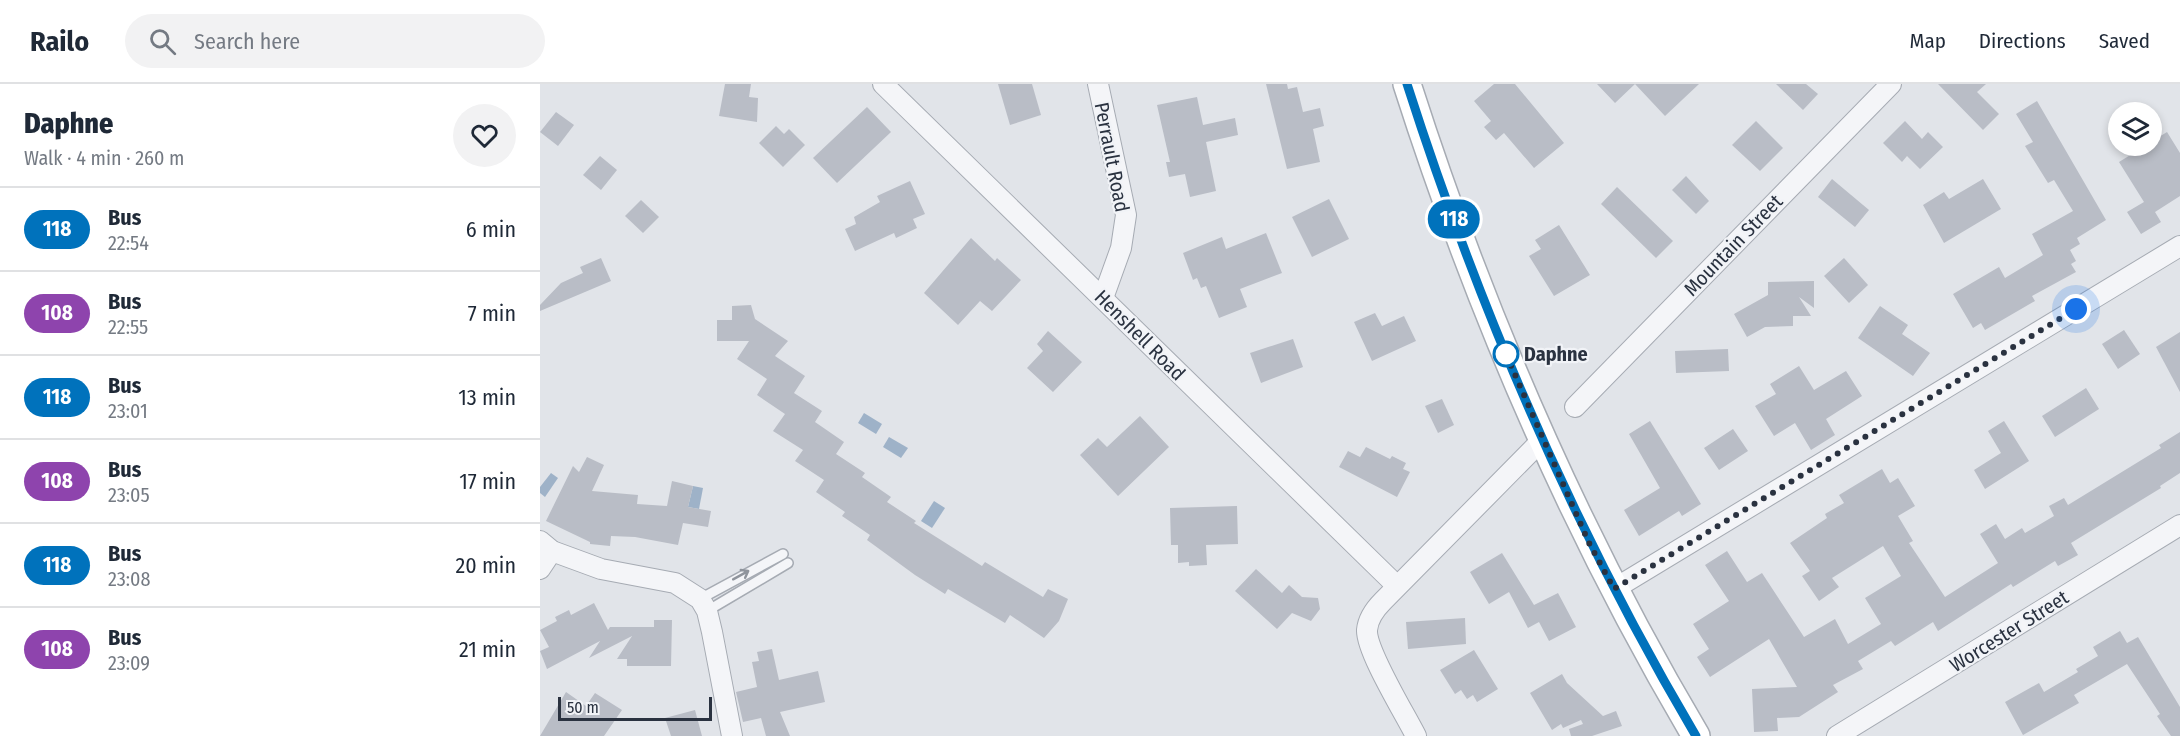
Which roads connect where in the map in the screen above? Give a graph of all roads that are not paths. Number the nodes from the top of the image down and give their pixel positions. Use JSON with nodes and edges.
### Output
{"nodes":[{"id":1,"x":883,"y":84,"type":"edge"},
{"id":2,"x":1098,"y":84,"type":"edge"},
{"id":3,"x":1407,"y":84,"type":"edge"},
{"id":4,"x":1891,"y":84,"type":"edge"},
{"id":5,"x":2180,"y":246,"type":"edge"},
{"id":6,"x":1103,"y":298,"type":"junction"},
{"id":7,"x":1575,"y":407,"type":"dead end"},
{"id":8,"x":1542,"y":440,"type":"junction"},
{"id":9,"x":2180,"y":525,"type":"edge"},
{"id":10,"x":546,"y":546,"type":"edge"},
{"id":11,"x":540,"y":569,"type":"edge"},
{"id":12,"x":1397,"y":586,"type":"junction"},
{"id":13,"x":1614,"y":589,"type":"junction"},
{"id":14,"x":703,"y":605,"type":"junction"},
{"id":15,"x":732,"y":736,"type":"edge"},
{"id":16,"x":1416,"y":736,"type":"edge"},
{"id":17,"x":1696,"y":736,"type":"edge"},
{"id":18,"x":1837,"y":736,"type":"edge"}],
"edges":[{"from":1,"to":6,"type":"street","name":"Henshell Road"},
{"from":2,"to":6,"type":"street","name":"Perrault Road"},
{"from":3,"to":8,"type":"street"},
{"from":4,"to":7,"type":"street","name":"Mountain Street"},
{"from":5,"to":13,"type":"street"},
{"from":6,"to":12,"type":"street","name":"Henshell Road"},
{"from":8,"to":12,"type":"street"},
{"from":8,"to":13,"type":"street"},
{"from":9,"to":18,"type":"street","name":"Worcester Street"},
{"from":10,"to":11,"type":"street"},
{"from":10,"to":14,"type":"street"},
{"from":12,"to":16,"type":"street"},
{"from":13,"to":17,"type":"street"},
{"from":14,"to":14,"type":"lane","one_way":true},
{"from":14,"to":15,"type":"street"}]}
